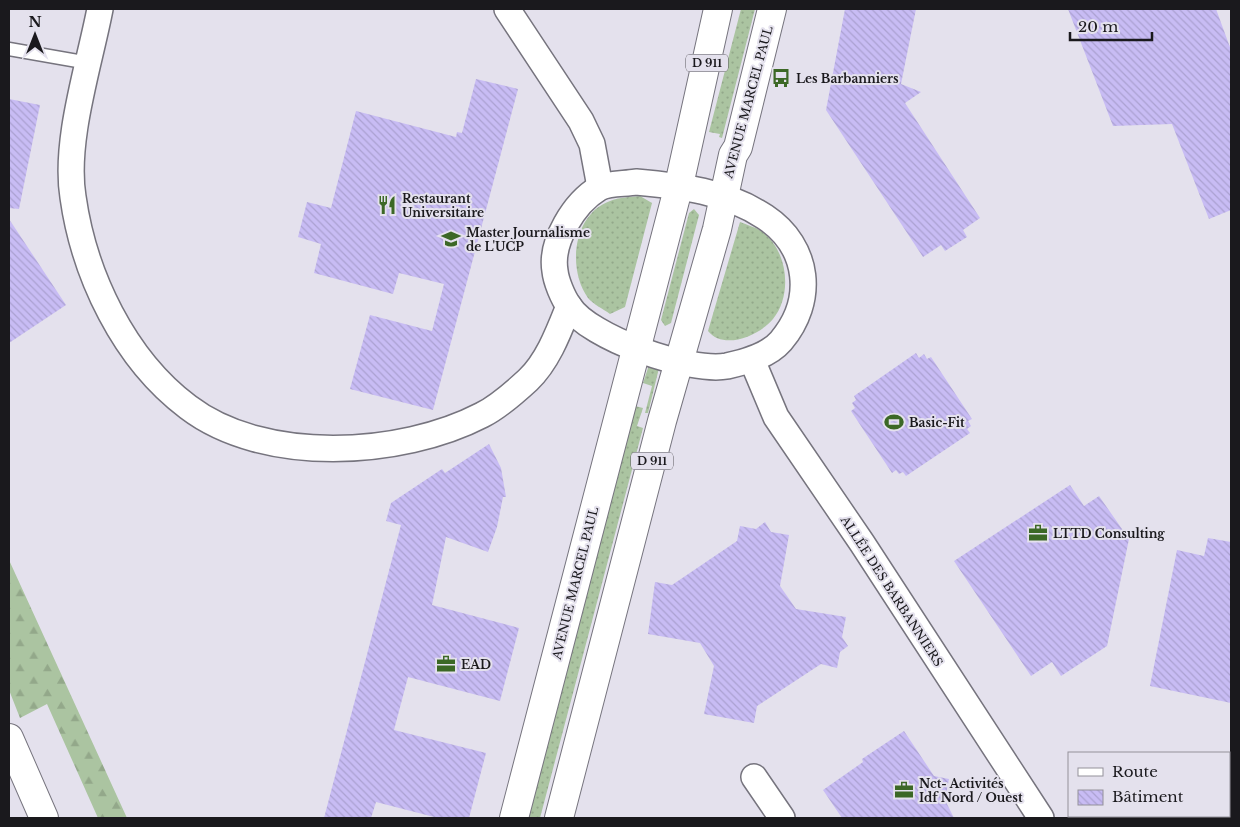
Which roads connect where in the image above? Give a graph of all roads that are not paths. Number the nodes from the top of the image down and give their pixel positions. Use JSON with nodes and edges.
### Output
{"nodes":[{"id":1,"x":100,"y":9,"type":"edge"},
{"id":2,"x":507,"y":9,"type":"edge"},
{"id":3,"x":718,"y":9,"type":"edge"},
{"id":4,"x":772,"y":9,"type":"edge"},
{"id":5,"x":9,"y":49,"type":"edge"},
{"id":6,"x":89,"y":63,"type":"junction"},
{"id":7,"x":679,"y":186,"type":"junction"},
{"id":8,"x":600,"y":187,"type":"junction"},
{"id":9,"x":724,"y":196,"type":"junction"},
{"id":10,"x":569,"y":306,"type":"junction"},
{"id":11,"x":635,"y":348,"type":"junction"},
{"id":12,"x":752,"y":360,"type":"junction"},
{"id":13,"x":678,"y":363,"type":"junction"},
{"id":14,"x":9,"y":738,"type":"edge"},
{"id":15,"x":754,"y":777,"type":"dead end"},
{"id":16,"x":44,"y":818,"type":"edge"},
{"id":17,"x":514,"y":818,"type":"edge"},
{"id":18,"x":559,"y":818,"type":"edge"},
{"id":19,"x":782,"y":818,"type":"edge"},
{"id":20,"x":1040,"y":818,"type":"edge"}],
"edges":[{"from":1,"to":6,"type":"street"},
{"from":2,"to":8,"type":"street"},
{"from":3,"to":7,"type":"main road","name":"AVENUE MARCEL PAUL","number":"D 911"},
{"from":4,"to":9,"type":"main road","name":"AVENUE MARCEL PAUL","number":"D 911"},
{"from":5,"to":6,"type":"lane"},
{"from":6,"to":10,"type":"street"},
{"from":7,"to":8,"type":"street","name":"AVENUE MARCEL PAUL"},
{"from":7,"to":9,"type":"street","name":"AVENUE MARCEL PAUL"},
{"from":7,"to":11,"type":"main road","name":"AVENUE MARCEL PAUL","number":"D 911"},
{"from":8,"to":10,"type":"street","name":"AVENUE MARCEL PAUL"},
{"from":9,"to":12,"type":"street","name":"AVENUE MARCEL PAUL"},
{"from":9,"to":13,"type":"main road","name":"AVENUE MARCEL PAUL","number":"D 911"},
{"from":10,"to":11,"type":"street","name":"AVENUE MARCEL PAUL"},
{"from":11,"to":13,"type":"street","name":"AVENUE MARCEL PAUL"},
{"from":11,"to":17,"type":"main road","name":"AVENUE MARCEL PAUL","number":"D 911"},
{"from":12,"to":13,"type":"street","name":"AVENUE MARCEL PAUL"},
{"from":12,"to":20,"type":"street","name":"ALLÉE DES BARBANNIERS"},
{"from":13,"to":18,"type":"main road","name":"AVENUE MARCEL PAUL","number":"D 911"},
{"from":14,"to":16,"type":"main road"},
{"from":15,"to":19,"type":"street"}]}
